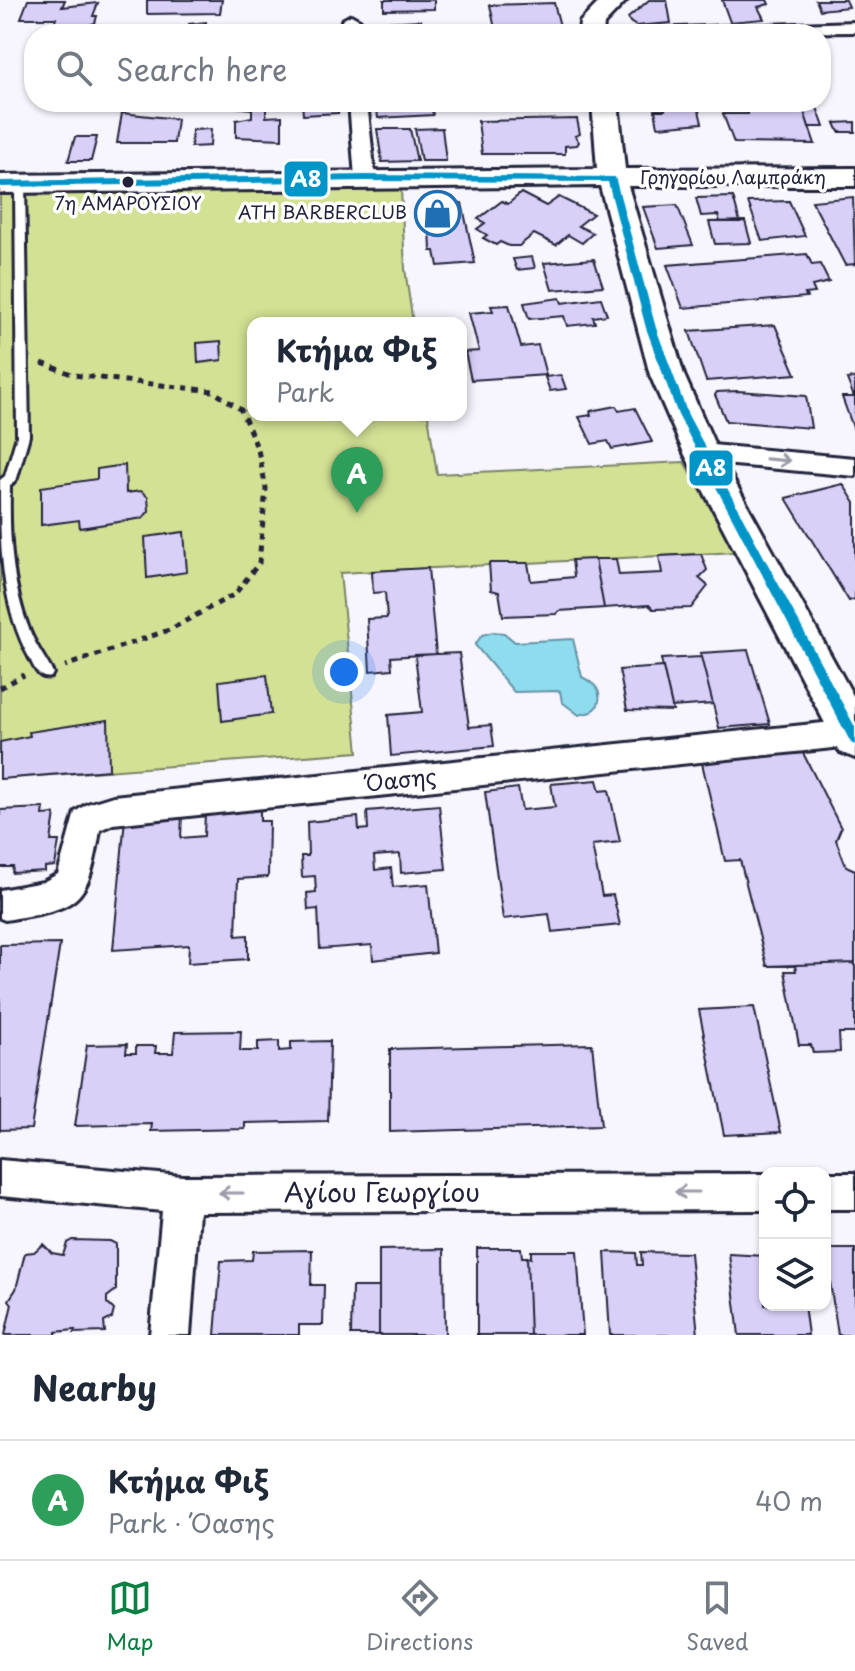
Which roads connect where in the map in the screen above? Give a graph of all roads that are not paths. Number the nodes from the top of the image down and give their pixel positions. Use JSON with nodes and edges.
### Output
{"nodes":[{"id":1,"x":615,"y":0,"type":"edge"},
{"id":2,"x":592,"y":24,"type":"edge"},
{"id":3,"x":855,"y":27,"type":"edge"},
{"id":4,"x":831,"y":28,"type":"edge"},
{"id":5,"x":359,"y":112,"type":"edge"},
{"id":6,"x":606,"y":112,"type":"edge"},
{"id":7,"x":855,"y":177,"type":"edge"},
{"id":8,"x":365,"y":178,"type":"junction"},
{"id":9,"x":612,"y":179,"type":"junction"},
{"id":10,"x":10,"y":183,"type":"edge"},
{"id":11,"x":701,"y":453,"type":"junction"},
{"id":12,"x":855,"y":467,"type":"edge"},
{"id":13,"x":2,"y":486,"type":"edge"},
{"id":14,"x":46,"y":673,"type":"road end"},
{"id":15,"x":854,"y":736,"type":"edge"},
{"id":16,"x":5,"y":904,"type":"dead end"},
{"id":17,"x":0,"y":1178,"type":"edge"},
{"id":18,"x":831,"y":1191,"type":"edge"},
{"id":19,"x":855,"y":1191,"type":"edge"},
{"id":20,"x":759,"y":1192,"type":"edge"},
{"id":21,"x":182,"y":1194,"type":"junction"},
{"id":22,"x":170,"y":1335,"type":"edge"}],
"edges":[{"from":1,"to":2,"type":"main road"},
{"from":3,"to":4,"type":"street"},
{"from":5,"to":8,"type":"street"},
{"from":6,"to":9,"type":"main road"},
{"from":7,"to":9,"type":"main road","name":"Γρηγορίου Λαμπράκη"},
{"from":8,"to":9,"type":"main road","name":"Γρηγορίου Λαμπράκη"},
{"from":8,"to":10,"type":"main road","name":"Γρηγορίου Λαμπράκη"},
{"from":9,"to":11,"type":"main road"},
{"from":10,"to":13,"type":"lane"},
{"from":11,"to":12,"type":"street","one_way":true},
{"from":11,"to":15,"type":"main road"},
{"from":13,"to":14,"type":"lane"},
{"from":15,"to":16,"type":"street","name":"Όασης"},
{"from":17,"to":21,"type":"street","name":"Αγίου Γεωργίου"},
{"from":18,"to":19,"type":"street"},
{"from":20,"to":21,"type":"street","name":"Αγίου Γεωργίου","one_way":true},
{"from":21,"to":22,"type":"street"}]}
